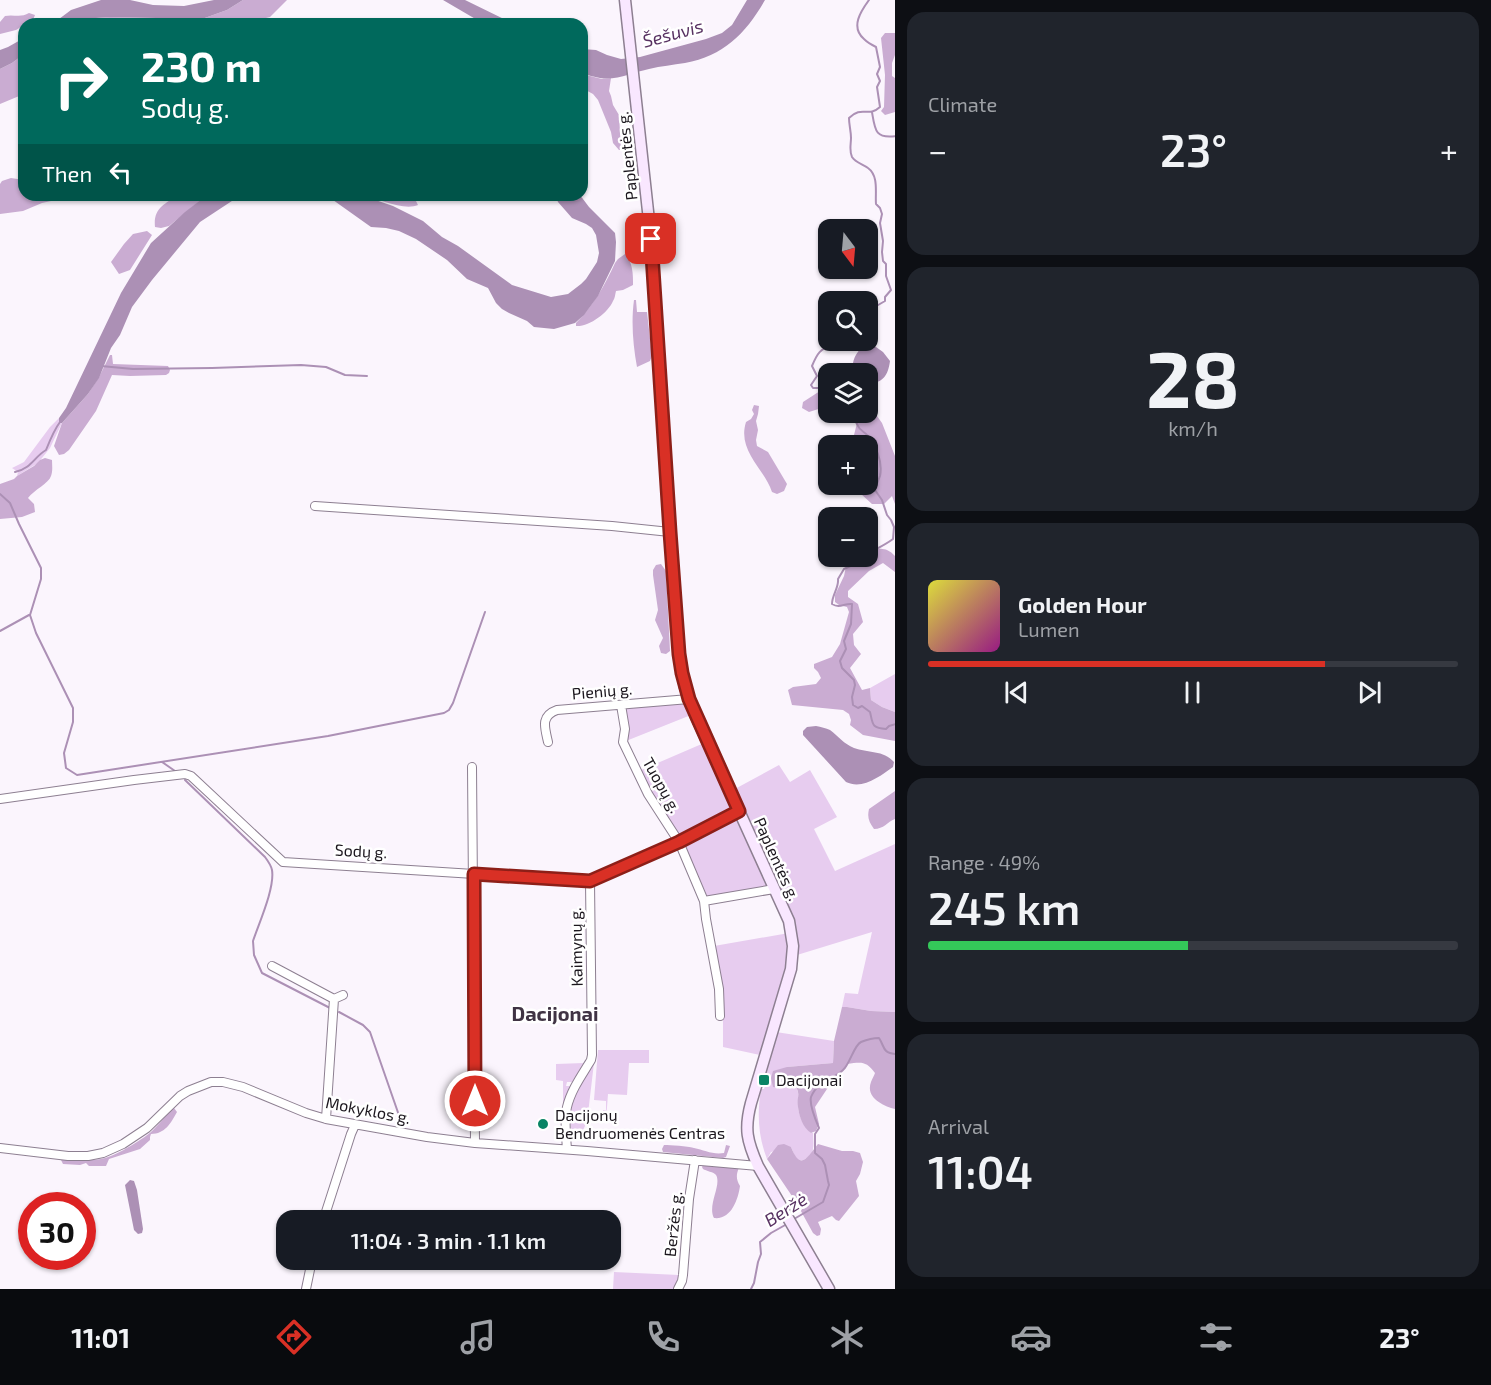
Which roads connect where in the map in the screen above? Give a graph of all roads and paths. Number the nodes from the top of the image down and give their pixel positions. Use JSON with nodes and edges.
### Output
{"nodes":[{"id":1,"x":625,"y":0,"type":"edge"},
{"id":2,"x":315,"y":506,"type":"dead end"},
{"id":3,"x":670,"y":532,"type":"junction"},
{"id":4,"x":689,"y":699,"type":"junction"},
{"id":5,"x":621,"y":705,"type":"junction"},
{"id":6,"x":548,"y":742,"type":"dead end"},
{"id":7,"x":472,"y":767,"type":"dead end"},
{"id":8,"x":0,"y":799,"type":"edge"},
{"id":9,"x":739,"y":811,"type":"junction"},
{"id":10,"x":679,"y":842,"type":"junction"},
{"id":11,"x":474,"y":874,"type":"junction"},
{"id":12,"x":590,"y":881,"type":"junction"},
{"id":13,"x":774,"y":889,"type":"junction"},
{"id":14,"x":704,"y":901,"type":"junction"},
{"id":15,"x":272,"y":966,"type":"dead end"},
{"id":16,"x":343,"y":995,"type":"dead end"},
{"id":17,"x":334,"y":999,"type":"junction"},
{"id":18,"x":720,"y":1016,"type":"dead end"},
{"id":19,"x":326,"y":1119,"type":"junction"},
{"id":20,"x":355,"y":1125,"type":"junction"},
{"id":21,"x":475,"y":1143,"type":"junction"},
{"id":22,"x":0,"y":1148,"type":"edge"},
{"id":23,"x":567,"y":1149,"type":"junction"},
{"id":24,"x":695,"y":1160,"type":"junction"},
{"id":25,"x":758,"y":1166,"type":"junction"},
{"id":26,"x":327,"y":1210,"type":"edge"},
{"id":27,"x":310,"y":1270,"type":"edge"},
{"id":28,"x":306,"y":1289,"type":"edge"},
{"id":29,"x":678,"y":1289,"type":"edge"},
{"id":30,"x":829,"y":1289,"type":"edge"}],
"edges":[{"from":1,"to":3,"type":"main road","name":"Paplentės g."},
{"from":2,"to":3,"type":"street"},
{"from":3,"to":4,"type":"main road","name":"Paplentės g."},
{"from":4,"to":5,"type":"street","name":"Pienių g."},
{"from":4,"to":9,"type":"main road","name":"Paplentės g."},
{"from":5,"to":6,"type":"street","name":"Pienių g."},
{"from":5,"to":10,"type":"street","name":"Tuopų g."},
{"from":7,"to":11,"type":"street"},
{"from":8,"to":11,"type":"street","name":"Sodų g."},
{"from":9,"to":10,"type":"street","name":"Sodų g."},
{"from":9,"to":13,"type":"main road","name":"Paplentės g."},
{"from":10,"to":12,"type":"street","name":"Sodų g."},
{"from":10,"to":14,"type":"street","name":"Tuopų g."},
{"from":11,"to":12,"type":"street","name":"Sodų g."},
{"from":11,"to":21,"type":"street"},
{"from":12,"to":23,"type":"street","name":"Kaimynų g."},
{"from":13,"to":14,"type":"street"},
{"from":13,"to":25,"type":"main road","name":"Paplentės g."},
{"from":14,"to":18,"type":"street","name":"Tuopų g."},
{"from":15,"to":17,"type":"street"},
{"from":16,"to":17,"type":"street"},
{"from":17,"to":19,"type":"street"},
{"from":19,"to":20,"type":"street","name":"Mokyklos g."},
{"from":19,"to":22,"type":"street","name":"Mokyklos g."},
{"from":20,"to":21,"type":"street","name":"Mokyklos g."},
{"from":20,"to":26,"type":"street"},
{"from":21,"to":23,"type":"street","name":"Mokyklos g."},
{"from":23,"to":24,"type":"street","name":"Mokyklos g."},
{"from":24,"to":25,"type":"street","name":"Mokyklos g."},
{"from":24,"to":29,"type":"street","name":"Beržės g."},
{"from":25,"to":30,"type":"main road","name":"Paplentės g."},
{"from":27,"to":28,"type":"street"}]}
